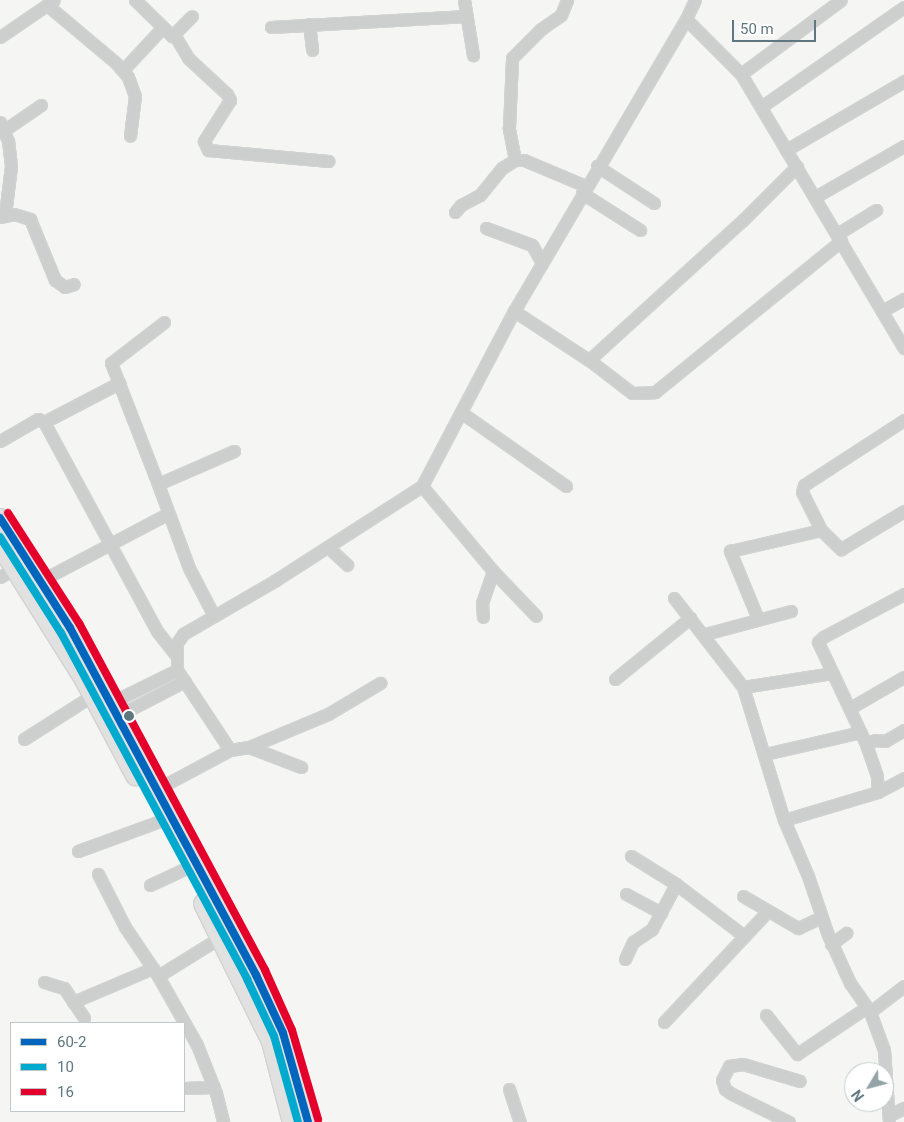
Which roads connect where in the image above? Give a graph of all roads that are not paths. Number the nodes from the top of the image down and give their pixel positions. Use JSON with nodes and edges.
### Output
{"nodes":[{"id":1,"x":134,"y":0,"type":"edge"},
{"id":2,"x":464,"y":0,"type":"edge"},
{"id":3,"x":567,"y":0,"type":"edge"},
{"id":4,"x":694,"y":0,"type":"edge"},
{"id":5,"x":841,"y":0,"type":"edge"},
{"id":6,"x":51,"y":3,"type":"edge"},
{"id":7,"x":904,"y":7,"type":"edge"},
{"id":8,"x":192,"y":16,"type":"dead end"},
{"id":9,"x":467,"y":16,"type":"junction"},
{"id":10,"x":686,"y":19,"type":"junction"},
{"id":11,"x":309,"y":24,"type":"junction"},
{"id":12,"x":271,"y":27,"type":"dead end"},
{"id":13,"x":162,"y":28,"type":"junction"},
{"id":14,"x":175,"y":36,"type":"junction"},
{"id":15,"x":0,"y":38,"type":"edge"},
{"id":16,"x":312,"y":50,"type":"dead end"},
{"id":17,"x":473,"y":55,"type":"dead end"},
{"id":18,"x":123,"y":70,"type":"junction"},
{"id":19,"x":741,"y":74,"type":"junction"},
{"id":20,"x":904,"y":81,"type":"edge"},
{"id":21,"x":41,"y":105,"type":"dead end"},
{"id":22,"x":761,"y":107,"type":"junction"},
{"id":23,"x":2,"y":127,"type":"edge"},
{"id":24,"x":130,"y":136,"type":"dead end"},
{"id":25,"x":904,"y":146,"type":"edge"},
{"id":26,"x":786,"y":150,"type":"junction"},
{"id":27,"x":515,"y":160,"type":"junction"},
{"id":28,"x":329,"y":161,"type":"dead end"},
{"id":29,"x":597,"y":166,"type":"junction"},
{"id":30,"x":797,"y":166,"type":"junction"},
{"id":31,"x":584,"y":190,"type":"junction"},
{"id":32,"x":815,"y":197,"type":"junction"},
{"id":33,"x":654,"y":203,"type":"dead end"},
{"id":34,"x":876,"y":210,"type":"dead end"},
{"id":35,"x":455,"y":212,"type":"dead end"},
{"id":36,"x":3,"y":216,"type":"edge"},
{"id":37,"x":486,"y":228,"type":"dead end"},
{"id":38,"x":640,"y":230,"type":"dead end"},
{"id":39,"x":839,"y":238,"type":"junction"},
{"id":40,"x":542,"y":263,"type":"junction"},
{"id":41,"x":74,"y":284,"type":"dead end"},
{"id":42,"x":904,"y":299,"type":"edge"},
{"id":43,"x":882,"y":310,"type":"junction"},
{"id":44,"x":514,"y":311,"type":"junction"},
{"id":45,"x":164,"y":322,"type":"dead end"},
{"id":46,"x":904,"y":348,"type":"edge"},
{"id":47,"x":589,"y":360,"type":"junction"},
{"id":48,"x":119,"y":383,"type":"junction"},
{"id":49,"x":462,"y":413,"type":"junction"},
{"id":50,"x":904,"y":420,"type":"edge"},
{"id":51,"x":44,"y":422,"type":"junction"},
{"id":52,"x":0,"y":441,"type":"edge"},
{"id":53,"x":234,"y":451,"type":"dead end"},
{"id":54,"x":158,"y":484,"type":"junction"},
{"id":55,"x":422,"y":486,"type":"junction"},
{"id":56,"x":566,"y":486,"type":"dead end"},
{"id":57,"x":904,"y":511,"type":"edge"},
{"id":58,"x":167,"y":514,"type":"junction"},
{"id":59,"x":0,"y":518,"type":"edge"},
{"id":60,"x":821,"y":530,"type":"junction"},
{"id":61,"x":109,"y":542,"type":"junction"},
{"id":62,"x":0,"y":545,"type":"edge"},
{"id":63,"x":328,"y":547,"type":"junction"},
{"id":64,"x":346,"y":565,"type":"dead end"},
{"id":65,"x":493,"y":571,"type":"junction"},
{"id":66,"x":7,"y":572,"type":"edge"},
{"id":67,"x":40,"y":582,"type":"junction"},
{"id":68,"x":904,"y":594,"type":"edge"},
{"id":69,"x":674,"y":598,"type":"dead end"},
{"id":70,"x":791,"y":611,"type":"dead end"},
{"id":71,"x":214,"y":616,"type":"junction"},
{"id":72,"x":536,"y":616,"type":"dead end"},
{"id":73,"x":483,"y":617,"type":"dead end"},
{"id":74,"x":690,"y":618,"type":"junction"},
{"id":75,"x":758,"y":619,"type":"junction"},
{"id":76,"x":705,"y":634,"type":"junction"},
{"id":77,"x":176,"y":655,"type":"junction"},
{"id":78,"x":177,"y":670,"type":"junction"},
{"id":79,"x":832,"y":672,"type":"junction"},
{"id":80,"x":904,"y":677,"type":"edge"},
{"id":81,"x":614,"y":679,"type":"dead end"},
{"id":82,"x":184,"y":681,"type":"junction"},
{"id":83,"x":380,"y":683,"type":"dead end"},
{"id":84,"x":743,"y":688,"type":"junction"},
{"id":85,"x":93,"y":695,"type":"junction"},
{"id":86,"x":850,"y":708,"type":"junction"},
{"id":87,"x":115,"y":709,"type":"junction"},
{"id":88,"x":904,"y":730,"type":"edge"},
{"id":89,"x":861,"y":732,"type":"junction"},
{"id":90,"x":24,"y":739,"type":"dead end"},
{"id":91,"x":866,"y":744,"type":"junction"},
{"id":92,"x":249,"y":747,"type":"junction"},
{"id":93,"x":230,"y":750,"type":"junction"},
{"id":94,"x":764,"y":754,"type":"junction"},
{"id":95,"x":301,"y":767,"type":"dead end"},
{"id":96,"x":904,"y":778,"type":"edge"},
{"id":97,"x":157,"y":789,"type":"junction"},
{"id":98,"x":878,"y":792,"type":"junction"},
{"id":99,"x":784,"y":820,"type":"junction"},
{"id":100,"x":160,"y":821,"type":"junction"},
{"id":101,"x":78,"y":851,"type":"dead end"},
{"id":102,"x":631,"y":856,"type":"dead end"},
{"id":103,"x":185,"y":869,"type":"junction"},
{"id":104,"x":98,"y":874,"type":"dead end"},
{"id":105,"x":676,"y":884,"type":"junction"},
{"id":106,"x":150,"y":886,"type":"dead end"},
{"id":107,"x":626,"y":894,"type":"dead end"},
{"id":108,"x":743,"y":896,"type":"dead end"},
{"id":109,"x":768,"y":911,"type":"junction"},
{"id":110,"x":661,"y":913,"type":"junction"},
{"id":111,"x":822,"y":917,"type":"junction"},
{"id":112,"x":846,"y":933,"type":"dead end"},
{"id":113,"x":744,"y":936,"type":"junction"},
{"id":114,"x":221,"y":937,"type":"junction"},
{"id":115,"x":831,"y":944,"type":"junction"},
{"id":116,"x":625,"y":959,"type":"dead end"},
{"id":117,"x":155,"y":972,"type":"junction"},
{"id":118,"x":44,"y":982,"type":"dead end"},
{"id":119,"x":904,"y":986,"type":"edge"},
{"id":120,"x":73,"y":1002,"type":"junction"},
{"id":121,"x":869,"y":1010,"type":"junction"},
{"id":122,"x":766,"y":1016,"type":"dead end"},
{"id":123,"x":84,"y":1018,"type":"dead end"},
{"id":124,"x":184,"y":1022,"type":"edge"},
{"id":125,"x":664,"y":1022,"type":"dead end"},
{"id":126,"x":185,"y":1023,"type":"edge"},
{"id":127,"x":800,"y":1081,"type":"dead end"},
{"id":128,"x":214,"y":1086,"type":"junction"},
{"id":129,"x":185,"y":1088,"type":"edge"},
{"id":130,"x":509,"y":1089,"type":"dead end"},
{"id":131,"x":904,"y":1108,"type":"edge"},
{"id":132,"x":890,"y":1118,"type":"edge"},
{"id":133,"x":293,"y":1121,"type":"edge"},
{"id":134,"x":216,"y":1122,"type":"edge"},
{"id":135,"x":223,"y":1122,"type":"edge"},
{"id":136,"x":520,"y":1122,"type":"edge"},
{"id":137,"x":789,"y":1122,"type":"edge"}],
"edges":[{"from":1,"to":13,"type":"street"},
{"from":2,"to":9,"type":"street"},
{"from":3,"to":27,"type":"street"},
{"from":4,"to":10,"type":"street"},
{"from":5,"to":19,"type":"street"},
{"from":6,"to":15,"type":"street"},
{"from":6,"to":18,"type":"street"},
{"from":7,"to":22,"type":"street"},
{"from":8,"to":14,"type":"street"},
{"from":9,"to":11,"type":"street"},
{"from":9,"to":17,"type":"street"},
{"from":10,"to":19,"type":"street"},
{"from":10,"to":29,"type":"street"},
{"from":11,"to":12,"type":"street"},
{"from":11,"to":16,"type":"street"},
{"from":13,"to":14,"type":"street"},
{"from":13,"to":18,"type":"street"},
{"from":14,"to":28,"type":"street"},
{"from":18,"to":24,"type":"street"},
{"from":19,"to":22,"type":"street"},
{"from":20,"to":26,"type":"street"},
{"from":21,"to":23,"type":"street"},
{"from":22,"to":26,"type":"street"},
{"from":23,"to":36,"type":"street"},
{"from":25,"to":32,"type":"street"},
{"from":26,"to":30,"type":"street"},
{"from":27,"to":31,"type":"street"},
{"from":27,"to":35,"type":"street"},
{"from":29,"to":31,"type":"street"},
{"from":29,"to":33,"type":"street"},
{"from":30,"to":32,"type":"street"},
{"from":30,"to":47,"type":"street"},
{"from":31,"to":38,"type":"street"},
{"from":31,"to":40,"type":"street"},
{"from":32,"to":39,"type":"street"},
{"from":34,"to":39,"type":"street"},
{"from":36,"to":41,"type":"street"},
{"from":37,"to":40,"type":"street"},
{"from":39,"to":43,"type":"street"},
{"from":39,"to":47,"type":"street"},
{"from":40,"to":44,"type":"street"},
{"from":42,"to":43,"type":"street"},
{"from":43,"to":46,"type":"street"},
{"from":44,"to":47,"type":"street"},
{"from":44,"to":49,"type":"street"},
{"from":45,"to":48,"type":"street"},
{"from":48,"to":51,"type":"street"},
{"from":48,"to":54,"type":"street"},
{"from":49,"to":55,"type":"street"},
{"from":49,"to":56,"type":"street"},
{"from":50,"to":60,"type":"street"},
{"from":51,"to":52,"type":"street"},
{"from":51,"to":61,"type":"street"},
{"from":53,"to":54,"type":"street"},
{"from":54,"to":58,"type":"street"},
{"from":55,"to":63,"type":"street"},
{"from":55,"to":65,"type":"street"},
{"from":57,"to":60,"type":"street"},
{"from":58,"to":61,"type":"street"},
{"from":58,"to":71,"type":"street"},
{"from":59,"to":67,"type":"highway"},
{"from":60,"to":75,"type":"street"},
{"from":61,"to":67,"type":"street"},
{"from":61,"to":77,"type":"street"},
{"from":62,"to":66,"type":"highway"},
{"from":63,"to":64,"type":"street"},
{"from":63,"to":71,"type":"street"},
{"from":65,"to":72,"type":"street"},
{"from":65,"to":73,"type":"street"},
{"from":66,"to":85,"type":"highway"},
{"from":67,"to":87,"type":"highway"},
{"from":68,"to":79,"type":"street"},
{"from":69,"to":74,"type":"street"},
{"from":70,"to":75,"type":"street"},
{"from":71,"to":77,"type":"street"},
{"from":74,"to":76,"type":"street"},
{"from":74,"to":81,"type":"street"},
{"from":75,"to":76,"type":"street"},
{"from":76,"to":84,"type":"street"},
{"from":77,"to":78,"type":"street"},
{"from":78,"to":82,"type":"street"},
{"from":78,"to":87,"type":"street"},
{"from":79,"to":84,"type":"street"},
{"from":79,"to":86,"type":"street"},
{"from":80,"to":86,"type":"street"},
{"from":82,"to":87,"type":"street"},
{"from":82,"to":93,"type":"street"},
{"from":83,"to":92,"type":"street"},
{"from":84,"to":94,"type":"street"},
{"from":85,"to":90,"type":"street"},
{"from":85,"to":100,"type":"highway"},
{"from":86,"to":89,"type":"street"},
{"from":87,"to":97,"type":"highway"},
{"from":88,"to":91,"type":"street"},
{"from":89,"to":91,"type":"street"},
{"from":89,"to":94,"type":"street"},
{"from":91,"to":98,"type":"street"},
{"from":92,"to":93,"type":"street"},
{"from":92,"to":95,"type":"street"},
{"from":93,"to":97,"type":"street"},
{"from":94,"to":99,"type":"street"},
{"from":96,"to":98,"type":"street"},
{"from":97,"to":133,"type":"highway"},
{"from":98,"to":99,"type":"street"},
{"from":99,"to":111,"type":"street"},
{"from":100,"to":101,"type":"street"},
{"from":100,"to":103,"type":"highway"},
{"from":102,"to":105,"type":"street"},
{"from":103,"to":106,"type":"street"},
{"from":103,"to":114,"type":"highway"},
{"from":104,"to":117,"type":"street"},
{"from":105,"to":110,"type":"street"},
{"from":105,"to":113,"type":"street"},
{"from":107,"to":110,"type":"street"},
{"from":108,"to":109,"type":"street"},
{"from":109,"to":111,"type":"street"},
{"from":109,"to":113,"type":"street"},
{"from":110,"to":116,"type":"street"},
{"from":111,"to":115,"type":"street"},
{"from":112,"to":115,"type":"street"},
{"from":113,"to":125,"type":"street"},
{"from":114,"to":117,"type":"street"},
{"from":114,"to":133,"type":"highway"},
{"from":115,"to":121,"type":"street"},
{"from":117,"to":120,"type":"street"},
{"from":117,"to":124,"type":"street"},
{"from":118,"to":120,"type":"street"},
{"from":119,"to":121,"type":"street"},
{"from":120,"to":123,"type":"street"},
{"from":121,"to":122,"type":"street"},
{"from":121,"to":132,"type":"street"},
{"from":126,"to":128,"type":"street"},
{"from":127,"to":137,"type":"street"},
{"from":128,"to":129,"type":"street"},
{"from":128,"to":135,"type":"street"},
{"from":130,"to":136,"type":"street"},
{"from":131,"to":132,"type":"street"},
{"from":134,"to":135,"type":"street"}]}
